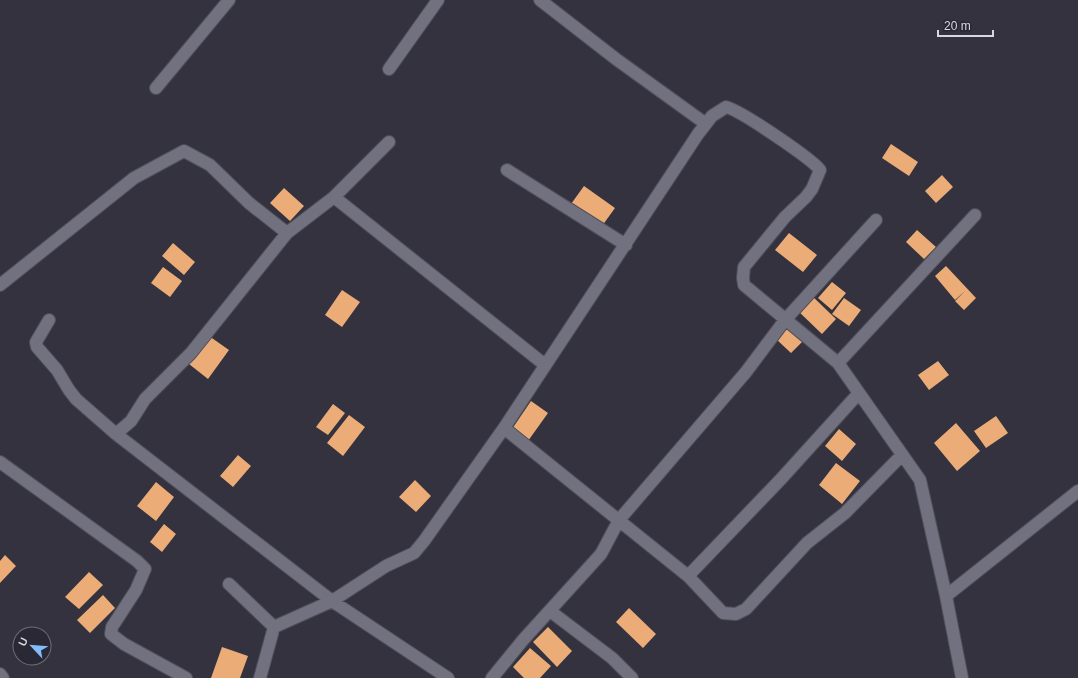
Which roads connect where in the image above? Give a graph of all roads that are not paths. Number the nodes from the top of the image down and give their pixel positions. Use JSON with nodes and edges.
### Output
{"nodes":[{"id":1,"x":228,"y":0,"type":"edge"},
{"id":2,"x":438,"y":0,"type":"edge"},
{"id":3,"x":540,"y":0,"type":"edge"},
{"id":4,"x":389,"y":69,"type":"dead end"},
{"id":5,"x":156,"y":88,"type":"dead end"},
{"id":6,"x":706,"y":124,"type":"junction"},
{"id":7,"x":389,"y":142,"type":"dead end"},
{"id":8,"x":508,"y":170,"type":"dead end"},
{"id":9,"x":334,"y":197,"type":"junction"},
{"id":10,"x":975,"y":215,"type":"dead end"},
{"id":11,"x":876,"y":220,"type":"dead end"},
{"id":12,"x":287,"y":233,"type":"junction"},
{"id":13,"x":626,"y":245,"type":"junction"},
{"id":14,"x":0,"y":284,"type":"edge"},
{"id":15,"x":49,"y":320,"type":"dead end"},
{"id":16,"x":785,"y":320,"type":"junction"},
{"id":17,"x":838,"y":363,"type":"junction"},
{"id":18,"x":545,"y":365,"type":"junction"},
{"id":19,"x":859,"y":393,"type":"junction"},
{"id":20,"x":504,"y":428,"type":"junction"},
{"id":21,"x":116,"y":434,"type":"junction"},
{"id":22,"x":902,"y":455,"type":"junction"},
{"id":23,"x":0,"y":462,"type":"edge"},
{"id":24,"x":1078,"y":491,"type":"edge"},
{"id":25,"x":619,"y":520,"type":"junction"},
{"id":26,"x":688,"y":576,"type":"junction"},
{"id":27,"x":229,"y":584,"type":"dead end"},
{"id":28,"x":946,"y":596,"type":"junction"},
{"id":29,"x":332,"y":601,"type":"junction"},
{"id":30,"x":550,"y":611,"type":"junction"},
{"id":31,"x":274,"y":626,"type":"junction"},
{"id":32,"x":0,"y":674,"type":"edge"},
{"id":33,"x":3,"y":678,"type":"edge"},
{"id":34,"x":186,"y":678,"type":"edge"},
{"id":35,"x":260,"y":678,"type":"edge"},
{"id":36,"x":448,"y":678,"type":"edge"},
{"id":37,"x":492,"y":678,"type":"edge"},
{"id":38,"x":632,"y":678,"type":"edge"},
{"id":39,"x":962,"y":678,"type":"edge"}],
"edges":[{"from":1,"to":5,"type":"street"},
{"from":2,"to":4,"type":"street"},
{"from":3,"to":6,"type":"street"},
{"from":6,"to":13,"type":"street"},
{"from":6,"to":16,"type":"street"},
{"from":7,"to":9,"type":"street"},
{"from":8,"to":13,"type":"street"},
{"from":9,"to":12,"type":"street"},
{"from":9,"to":18,"type":"street"},
{"from":10,"to":17,"type":"street"},
{"from":11,"to":16,"type":"street"},
{"from":12,"to":14,"type":"street"},
{"from":12,"to":21,"type":"street"},
{"from":13,"to":18,"type":"street"},
{"from":15,"to":21,"type":"street"},
{"from":16,"to":17,"type":"street"},
{"from":16,"to":25,"type":"street"},
{"from":17,"to":19,"type":"street"},
{"from":18,"to":20,"type":"street"},
{"from":19,"to":22,"type":"street"},
{"from":19,"to":26,"type":"street"},
{"from":20,"to":25,"type":"street"},
{"from":20,"to":29,"type":"street"},
{"from":21,"to":29,"type":"street"},
{"from":22,"to":26,"type":"street"},
{"from":22,"to":28,"type":"street"},
{"from":23,"to":34,"type":"street"},
{"from":24,"to":28,"type":"street"},
{"from":25,"to":26,"type":"street"},
{"from":25,"to":30,"type":"street"},
{"from":27,"to":31,"type":"street"},
{"from":28,"to":39,"type":"street"},
{"from":29,"to":31,"type":"street"},
{"from":29,"to":36,"type":"street"},
{"from":30,"to":37,"type":"street"},
{"from":30,"to":38,"type":"street"},
{"from":31,"to":35,"type":"street"},
{"from":32,"to":33,"type":"street"}]}
